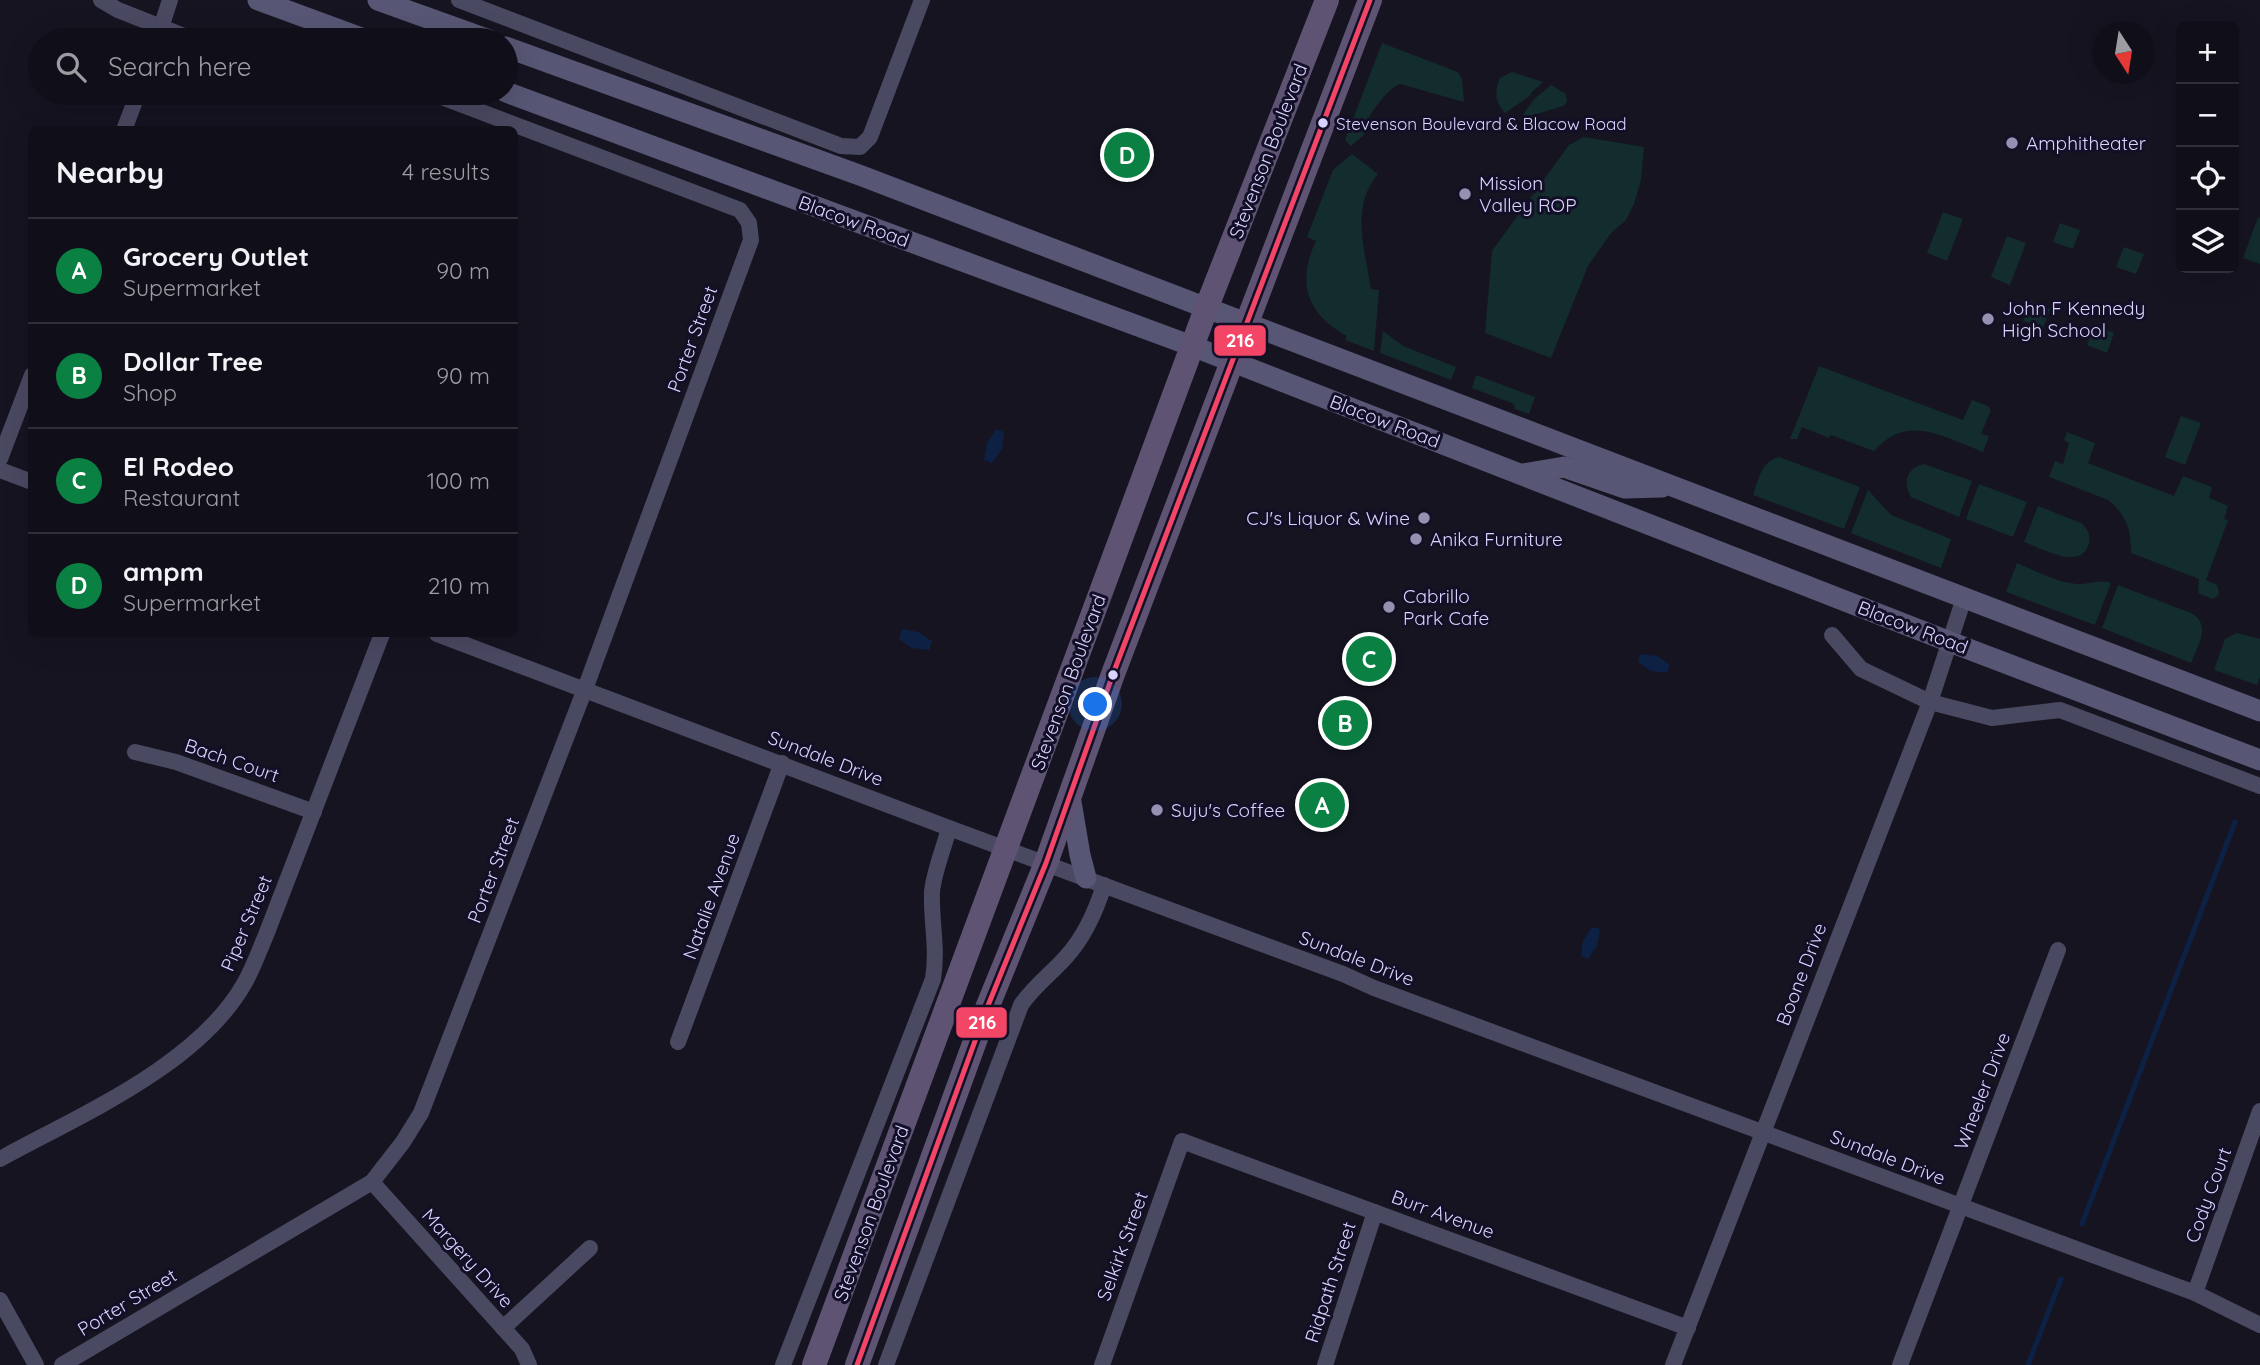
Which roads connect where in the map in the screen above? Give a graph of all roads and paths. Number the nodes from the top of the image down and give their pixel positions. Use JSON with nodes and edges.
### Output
{"nodes":[{"id":1,"x":101,"y":0,"type":"edge"},
{"id":2,"x":170,"y":0,"type":"edge"},
{"id":3,"x":258,"y":0,"type":"edge"},
{"id":4,"x":378,"y":0,"type":"edge"},
{"id":5,"x":458,"y":0,"type":"edge"},
{"id":6,"x":922,"y":0,"type":"edge"},
{"id":7,"x":1327,"y":0,"type":"edge"},
{"id":8,"x":1370,"y":0,"type":"edge"},
{"id":9,"x":149,"y":28,"type":"edge"},
{"id":10,"x":161,"y":28,"type":"edge"},
{"id":11,"x":334,"y":28,"type":"edge"},
{"id":12,"x":456,"y":28,"type":"edge"},
{"id":13,"x":518,"y":51,"type":"edge"},
{"id":14,"x":518,"y":96,"type":"edge"},
{"id":15,"x":133,"y":105,"type":"edge"},
{"id":16,"x":463,"y":105,"type":"edge"},
{"id":17,"x":126,"y":126,"type":"edge"},
{"id":18,"x":1206,"y":309,"type":"junction"},
{"id":19,"x":1247,"y":324,"type":"junction"},
{"id":20,"x":1192,"y":345,"type":"junction"},
{"id":21,"x":1233,"y":361,"type":"junction"},
{"id":22,"x":28,"y":386,"type":"edge"},
{"id":23,"x":0,"y":459,"type":"edge"},
{"id":24,"x":0,"y":470,"type":"edge"},
{"id":25,"x":1521,"y":474,"type":"junction"},
{"id":26,"x":28,"y":480,"type":"edge"},
{"id":27,"x":1674,"y":486,"type":"junction"},
{"id":28,"x":1964,"y":598,"type":"junction"},
{"id":29,"x":1832,"y":635,"type":"dead end"},
{"id":30,"x":381,"y":637,"type":"edge"},
{"id":31,"x":445,"y":637,"type":"edge"},
{"id":32,"x":1950,"y":642,"type":"junction"},
{"id":33,"x":585,"y":689,"type":"junction"},
{"id":34,"x":1930,"y":702,"type":"junction"},
{"id":35,"x":2260,"y":711,"type":"edge"},
{"id":36,"x":135,"y":752,"type":"dead end"},
{"id":37,"x":2260,"y":760,"type":"edge"},
{"id":38,"x":782,"y":763,"type":"junction"},
{"id":39,"x":2260,"y":786,"type":"edge"},
{"id":40,"x":1070,"y":796,"type":"junction"},
{"id":41,"x":314,"y":812,"type":"junction"},
{"id":42,"x":949,"y":828,"type":"junction"},
{"id":43,"x":1006,"y":849,"type":"junction"},
{"id":44,"x":1046,"y":863,"type":"junction"},
{"id":45,"x":1095,"y":881,"type":"junction"},
{"id":46,"x":2059,"y":950,"type":"dead end"},
{"id":47,"x":678,"y":1042,"type":"dead end"},
{"id":48,"x":2260,"y":1111,"type":"edge"},
{"id":49,"x":1763,"y":1131,"type":"junction"},
{"id":50,"x":1182,"y":1141,"type":"joint"},
{"id":51,"x":0,"y":1159,"type":"edge"},
{"id":52,"x":372,"y":1182,"type":"junction"},
{"id":53,"x":1960,"y":1207,"type":"junction"},
{"id":54,"x":1375,"y":1212,"type":"junction"},
{"id":55,"x":590,"y":1248,"type":"dead end"},
{"id":56,"x":2195,"y":1293,"type":"junction"},
{"id":57,"x":0,"y":1300,"type":"edge"},
{"id":58,"x":2260,"y":1325,"type":"edge"},
{"id":59,"x":503,"y":1328,"type":"junction"},
{"id":60,"x":1688,"y":1328,"type":"junction"},
{"id":61,"x":36,"y":1365,"type":"edge"},
{"id":62,"x":62,"y":1365,"type":"edge"},
{"id":63,"x":529,"y":1365,"type":"edge"},
{"id":64,"x":783,"y":1365,"type":"edge"},
{"id":65,"x":814,"y":1365,"type":"edge"},
{"id":66,"x":857,"y":1365,"type":"edge"},
{"id":67,"x":886,"y":1365,"type":"edge"},
{"id":68,"x":1102,"y":1365,"type":"edge"},
{"id":69,"x":1325,"y":1365,"type":"edge"},
{"id":70,"x":1673,"y":1365,"type":"edge"},
{"id":71,"x":1900,"y":1365,"type":"edge"}],
"edges":[{"from":1,"to":9,"type":"street"},
{"from":2,"to":10,"type":"street"},
{"from":3,"to":11,"type":"main road"},
{"from":4,"to":12,"type":"main road"},
{"from":5,"to":6,"type":"street"},
{"from":7,"to":18,"type":"main road","name":"Stevenson Boulevard"},
{"from":8,"to":19,"type":"main road","name":"Stevenson Boulevard"},
{"from":13,"to":18,"type":"main road"},
{"from":14,"to":20,"type":"main road","name":"Blacow Road"},
{"from":15,"to":17,"type":"street"},
{"from":16,"to":33,"type":"street","name":"Porter Street"},
{"from":18,"to":19,"type":"main road"},
{"from":18,"to":20,"type":"main road","name":"Stevenson Boulevard"},
{"from":19,"to":21,"type":"main road","name":"Stevenson Boulevard"},
{"from":19,"to":27,"type":"main road"},
{"from":20,"to":21,"type":"main road","name":"Blacow Road"},
{"from":20,"to":43,"type":"main road","name":"Stevenson Boulevard"},
{"from":21,"to":25,"type":"main road","name":"Blacow Road"},
{"from":21,"to":40,"type":"main road","name":"Stevenson Boulevard"},
{"from":22,"to":23,"type":"street"},
{"from":24,"to":26,"type":"street"},
{"from":25,"to":27,"type":"main road"},
{"from":25,"to":32,"type":"main road","name":"Blacow Road"},
{"from":27,"to":28,"type":"main road"},
{"from":28,"to":32,"type":"street","name":"Boone Drive"},
{"from":28,"to":35,"type":"main road"},
{"from":29,"to":34,"type":"street","name":"Blacow Road"},
{"from":30,"to":41,"type":"street","name":"Piper Street"},
{"from":31,"to":33,"type":"street","name":"Sundale Drive"},
{"from":32,"to":34,"type":"street","name":"Boone Drive"},
{"from":32,"to":37,"type":"main road","name":"Blacow Road"},
{"from":33,"to":38,"type":"street","name":"Sundale Drive"},
{"from":33,"to":52,"type":"street","name":"Porter Street"},
{"from":34,"to":39,"type":"street","name":"Blacow Road"},
{"from":34,"to":49,"type":"street","name":"Boone Drive"},
{"from":36,"to":41,"type":"street","name":"Bach Court"},
{"from":38,"to":42,"type":"street","name":"Sundale Drive"},
{"from":38,"to":47,"type":"street","name":"Natalie Avenue"},
{"from":40,"to":44,"type":"main road","name":"Stevenson Boulevard"},
{"from":40,"to":45,"type":"main road"},
{"from":41,"to":51,"type":"street","name":"Piper Street"},
{"from":42,"to":43,"type":"street","name":"Sundale Drive"},
{"from":42,"to":64,"type":"street","name":"Stevenson Boulevard"},
{"from":43,"to":44,"type":"street","name":"Sundale Drive"},
{"from":43,"to":65,"type":"main road","name":"Stevenson Boulevard"},
{"from":44,"to":45,"type":"street","name":"Sundale Drive"},
{"from":44,"to":66,"type":"main road","name":"Stevenson Boulevard"},
{"from":45,"to":49,"type":"street","name":"Sundale Drive"},
{"from":45,"to":67,"type":"street"},
{"from":46,"to":53,"type":"street","name":"Wheeler Drive"},
{"from":48,"to":56,"type":"street","name":"Cody Court"},
{"from":49,"to":53,"type":"street","name":"Sundale Drive"},
{"from":49,"to":60,"type":"street","name":"Boone Drive"},
{"from":50,"to":54,"type":"street","name":"Burr Avenue"},
{"from":50,"to":68,"type":"street","name":"Selkirk Street"},
{"from":52,"to":59,"type":"street","name":"Margery Drive"},
{"from":52,"to":62,"type":"street","name":"Porter Street"},
{"from":53,"to":56,"type":"street","name":"Sundale Drive"},
{"from":53,"to":71,"type":"street","name":"Wheeler Drive"},
{"from":54,"to":60,"type":"street","name":"Burr Avenue"},
{"from":54,"to":69,"type":"street","name":"Ridpath Street"},
{"from":55,"to":59,"type":"street"},
{"from":56,"to":58,"type":"street","name":"Sundale Drive"},
{"from":57,"to":61,"type":"street"},
{"from":59,"to":63,"type":"street","name":"Margery Drive"},
{"from":60,"to":70,"type":"street","name":"Boone Drive"}]}
